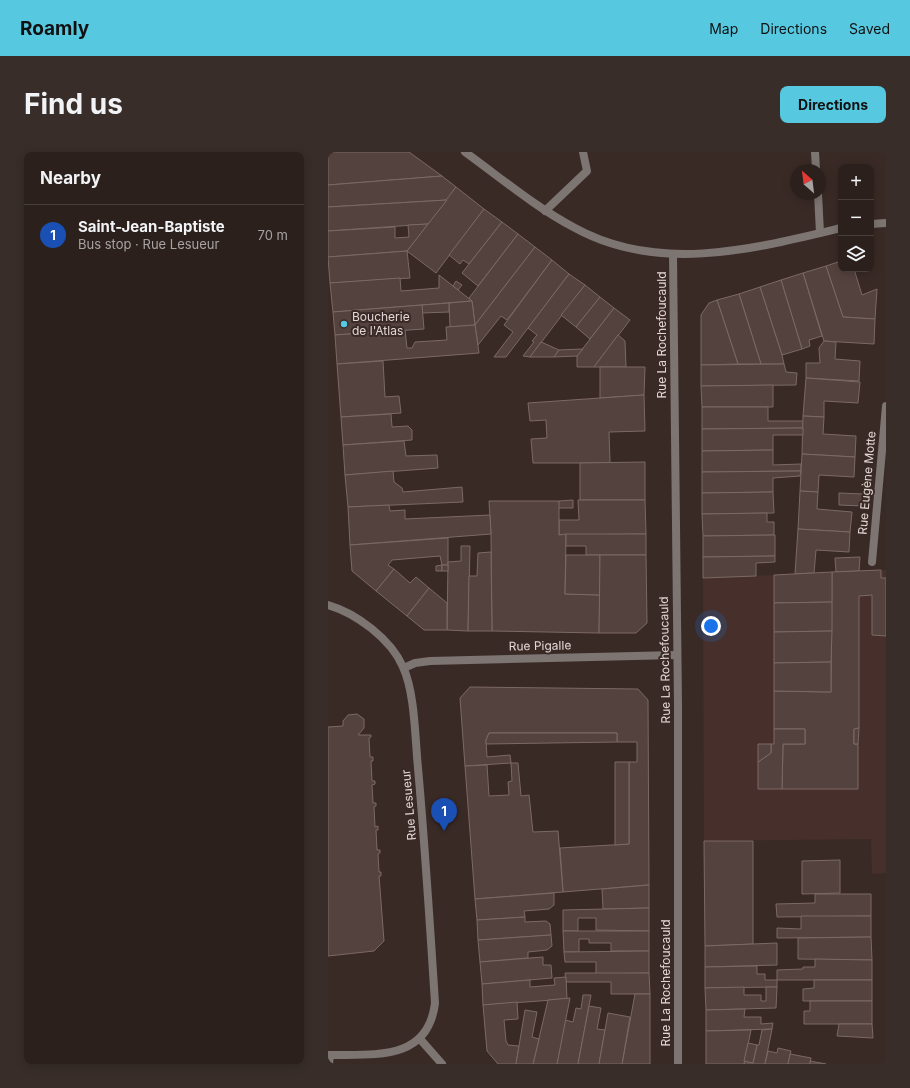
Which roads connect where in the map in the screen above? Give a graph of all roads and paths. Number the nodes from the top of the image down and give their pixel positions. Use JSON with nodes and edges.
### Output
{"nodes":[{"id":1,"x":465,"y":152,"type":"edge"},
{"id":2,"x":583,"y":152,"type":"edge"},
{"id":3,"x":816,"y":152,"type":"edge"},
{"id":4,"x":816,"y":164,"type":"edge"},
{"id":5,"x":818,"y":200,"type":"edge"},
{"id":6,"x":546,"y":212,"type":"junction"},
{"id":7,"x":886,"y":223,"type":"edge"},
{"id":8,"x":874,"y":224,"type":"edge"},
{"id":9,"x":838,"y":229,"type":"edge"},
{"id":10,"x":820,"y":233,"type":"junction"},
{"id":11,"x":673,"y":255,"type":"junction"},
{"id":12,"x":886,"y":406,"type":"edge"},
{"id":13,"x":872,"y":562,"type":"dead end"},
{"id":14,"x":328,"y":605,"type":"edge"},
{"id":15,"x":677,"y":655,"type":"junction"},
{"id":16,"x":404,"y":668,"type":"junction"},
{"id":17,"x":420,"y":1039,"type":"junction"},
{"id":18,"x":329,"y":1055,"type":"edge"},
{"id":19,"x":329,"y":1064,"type":"edge"},
{"id":20,"x":442,"y":1064,"type":"edge"},
{"id":21,"x":678,"y":1064,"type":"edge"}],
"edges":[{"from":1,"to":6,"type":"street"},
{"from":2,"to":6,"type":"street"},
{"from":3,"to":4,"type":"street"},
{"from":5,"to":10,"type":"street"},
{"from":6,"to":11,"type":"street"},
{"from":7,"to":8,"type":"street"},
{"from":9,"to":10,"type":"street"},
{"from":10,"to":11,"type":"street"},
{"from":11,"to":15,"type":"street","name":"Rue La Rochefoucauld"},
{"from":12,"to":13,"type":"street","name":"Rue Eugène Motte"},
{"from":14,"to":16,"type":"street","name":"Rue Lesueur"},
{"from":15,"to":16,"type":"street","name":"Rue Pigalle"},
{"from":15,"to":21,"type":"street","name":"Rue La Rochefoucauld"},
{"from":16,"to":17,"type":"street","name":"Rue Lesueur"},
{"from":17,"to":18,"type":"street"},
{"from":17,"to":20,"type":"street"},
{"from":18,"to":19,"type":"street"}]}
